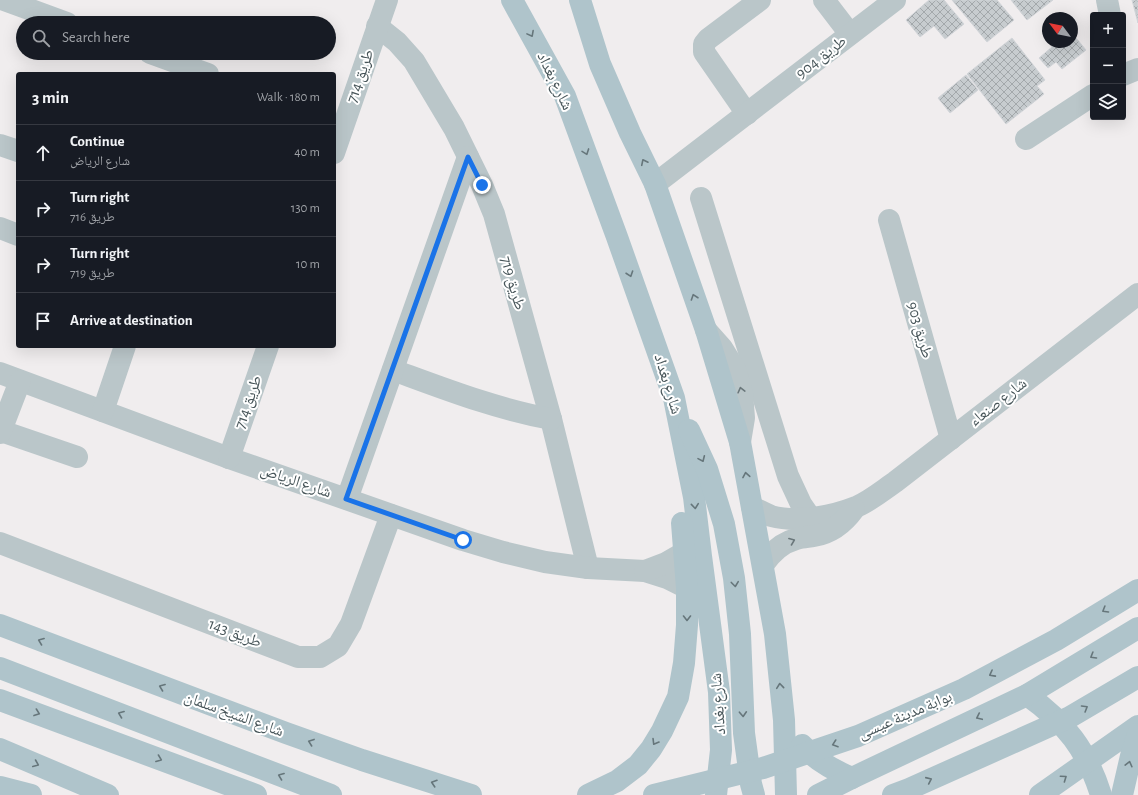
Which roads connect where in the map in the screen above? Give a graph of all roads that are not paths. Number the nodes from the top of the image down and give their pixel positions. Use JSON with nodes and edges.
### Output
{"nodes":[{"id":1,"x":4,"y":0,"type":"edge"},
{"id":2,"x":387,"y":0,"type":"edge"},
{"id":3,"x":512,"y":0,"type":"edge"},
{"id":4,"x":580,"y":0,"type":"edge"},
{"id":5,"x":760,"y":0,"type":"edge"},
{"id":6,"x":824,"y":0,"type":"edge"},
{"id":7,"x":895,"y":0,"type":"edge"},
{"id":8,"x":1107,"y":0,"type":"edge"},
{"id":9,"x":1109,"y":12,"type":"edge"},
{"id":10,"x":48,"y":16,"type":"edge"},
{"id":11,"x":377,"y":26,"type":"junction"},
{"id":12,"x":850,"y":34,"type":"junction"},
{"id":13,"x":169,"y":60,"type":"edge"},
{"id":14,"x":202,"y":72,"type":"edge"},
{"id":15,"x":1090,"y":97,"type":"edge"},
{"id":16,"x":746,"y":114,"type":"junction"},
{"id":17,"x":339,"y":120,"type":"edge"},
{"id":18,"x":336,"y":140,"type":"edge"},
{"id":19,"x":1026,"y":140,"type":"dead end"},
{"id":20,"x":0,"y":144,"type":"edge"},
{"id":21,"x":16,"y":150,"type":"edge"},
{"id":22,"x":468,"y":157,"type":"junction"},
{"id":23,"x":655,"y":184,"type":"junction"},
{"id":24,"x":701,"y":198,"type":"dead end"},
{"id":25,"x":889,"y":220,"type":"dead end"},
{"id":26,"x":0,"y":228,"type":"edge"},
{"id":27,"x":16,"y":234,"type":"edge"},
{"id":28,"x":1138,"y":294,"type":"edge"},
{"id":29,"x":124,"y":348,"type":"edge"},
{"id":30,"x":267,"y":348,"type":"edge"},
{"id":31,"x":393,"y":370,"type":"junction"},
{"id":32,"x":10,"y":377,"type":"edge"},
{"id":33,"x":674,"y":398,"type":"junction"},
{"id":34,"x":103,"y":411,"type":"junction"},
{"id":35,"x":551,"y":418,"type":"junction"},
{"id":36,"x":0,"y":432,"type":"edge"},
{"id":37,"x":951,"y":439,"type":"junction"},
{"id":38,"x":77,"y":457,"type":"dead end"},
{"id":39,"x":229,"y":458,"type":"junction"},
{"id":40,"x":346,"y":499,"type":"junction"},
{"id":41,"x":856,"y":506,"type":"junction"},
{"id":42,"x":752,"y":507,"type":"junction"},
{"id":43,"x":391,"y":515,"type":"junction"},
{"id":44,"x":810,"y":517,"type":"junction"},
{"id":45,"x":0,"y":543,"type":"edge"},
{"id":46,"x":685,"y":552,"type":"junction"},
{"id":47,"x":763,"y":565,"type":"junction"},
{"id":48,"x":588,"y":568,"type":"junction"},
{"id":49,"x":645,"y":571,"type":"junction"},
{"id":50,"x":687,"y":588,"type":"junction"},
{"id":51,"x":1138,"y":590,"type":"edge"},
{"id":52,"x":0,"y":626,"type":"edge"},
{"id":53,"x":1138,"y":628,"type":"edge"},
{"id":54,"x":0,"y":668,"type":"edge"},
{"id":55,"x":1138,"y":677,"type":"edge"},
{"id":56,"x":1027,"y":695,"type":"junction"},
{"id":57,"x":0,"y":700,"type":"edge"},
{"id":58,"x":784,"y":720,"type":"junction"},
{"id":59,"x":1138,"y":726,"type":"edge"},
{"id":60,"x":1138,"y":734,"type":"edge"},
{"id":61,"x":0,"y":749,"type":"edge"},
{"id":62,"x":1088,"y":762,"type":"junction"},
{"id":63,"x":852,"y":778,"type":"junction"},
{"id":64,"x":0,"y":787,"type":"edge"},
{"id":65,"x":31,"y":795,"type":"edge"},
{"id":66,"x":108,"y":795,"type":"edge"},
{"id":67,"x":256,"y":795,"type":"edge"},
{"id":68,"x":331,"y":795,"type":"edge"},
{"id":69,"x":471,"y":795,"type":"edge"},
{"id":70,"x":588,"y":795,"type":"edge"},
{"id":71,"x":654,"y":795,"type":"edge"},
{"id":72,"x":716,"y":795,"type":"edge"},
{"id":73,"x":754,"y":795,"type":"edge"},
{"id":74,"x":786,"y":795,"type":"edge"},
{"id":75,"x":818,"y":795,"type":"edge"},
{"id":76,"x":893,"y":795,"type":"edge"},
{"id":77,"x":1040,"y":795,"type":"edge"},
{"id":78,"x":1101,"y":795,"type":"edge"},
{"id":79,"x":1122,"y":795,"type":"edge"}],
"edges":[{"from":1,"to":10,"type":"street"},
{"from":2,"to":11,"type":"street","name":"طريق 714"},
{"from":3,"to":33,"type":"main road","name":"شارع بغداد","one_way":true},
{"from":23,"to":4,"type":"main road","one_way":true},
{"from":5,"to":16,"type":"street"},
{"from":6,"to":12,"type":"street"},
{"from":7,"to":12,"type":"street","name":"طريق 904"},
{"from":8,"to":9,"type":"street"},
{"from":11,"to":17,"type":"street","name":"طريق 714"},
{"from":11,"to":22,"type":"street","name":"طريق 719"},
{"from":12,"to":16,"type":"street","name":"طريق 904"},
{"from":13,"to":14,"type":"street"},
{"from":15,"to":19,"type":"street"},
{"from":16,"to":23,"type":"street","name":"طريق 904"},
{"from":17,"to":18,"type":"street","name":"طريق 714"},
{"from":20,"to":21,"type":"street"},
{"from":22,"to":31,"type":"street"},
{"from":22,"to":35,"type":"street","name":"طريق 719"},
{"from":42,"to":23,"type":"main road","one_way":true},
{"from":24,"to":44,"type":"street"},
{"from":25,"to":37,"type":"street","name":"طريق 903"},
{"from":26,"to":27,"type":"street"},
{"from":28,"to":37,"type":"street","name":"شارع صنعاء"},
{"from":29,"to":34,"type":"street"},
{"from":30,"to":39,"type":"street","name":"طريق 714"},
{"from":31,"to":35,"type":"street"},
{"from":31,"to":40,"type":"street"},
{"from":32,"to":34,"type":"street","name":"شارع الرياض"},
{"from":32,"to":36,"type":"street"},
{"from":33,"to":46,"type":"main road"},
{"from":33,"to":72,"type":"main road","name":"شارع بغداد","one_way":true},
{"from":33,"to":73,"type":"main road","one_way":true},
{"from":34,"to":39,"type":"street","name":"شارع الرياض"},
{"from":35,"to":48,"type":"street","name":"طريق 719"},
{"from":36,"to":38,"type":"street"},
{"from":37,"to":41,"type":"street","name":"شارع صنعاء"},
{"from":39,"to":40,"type":"street","name":"شارع الرياض"},
{"from":40,"to":43,"type":"street","name":"شارع الرياض"},
{"from":41,"to":44,"type":"street","name":"شارع صنعاء"},
{"from":47,"to":41,"type":"street","name":"شارع صنعاء","one_way":true},
{"from":42,"to":44,"type":"street","name":"شارع صنعاء"},
{"from":42,"to":47,"type":"main road"},
{"from":43,"to":45,"type":"street","name":"طريق 143"},
{"from":43,"to":48,"type":"street","name":"شارع الرياض"},
{"from":46,"to":49,"type":"street","name":"شارع الرياض"},
{"from":46,"to":50,"type":"main road"},
{"from":58,"to":47,"type":"main road","one_way":true},
{"from":48,"to":49,"type":"street","name":"شارع الرياض"},
{"from":49,"to":50,"type":"street","name":"شارع الرياض"},
{"from":50,"to":70,"type":"main road","one_way":true},
{"from":51,"to":71,"type":"main road","name":"بوابة مدينة عيسى","one_way":true},
{"from":69,"to":52,"type":"main road","name":"شارع الشيخ سلمان","one_way":true},
{"from":53,"to":56,"type":"main road","one_way":true},
{"from":68,"to":54,"type":"main road","one_way":true},
{"from":76,"to":55,"type":"main road","one_way":true},
{"from":56,"to":62,"type":"main road"},
{"from":56,"to":63,"type":"main road","one_way":true},
{"from":57,"to":67,"type":"main road","one_way":true},
{"from":58,"to":63,"type":"main road"},
{"from":58,"to":74,"type":"main road"},
{"from":59,"to":62,"type":"main road"},
{"from":79,"to":60,"type":"main road","one_way":true},
{"from":61,"to":66,"type":"main road","one_way":true},
{"from":77,"to":62,"type":"main road","one_way":true},
{"from":62,"to":78,"type":"main road"},
{"from":63,"to":75,"type":"main road"},
{"from":64,"to":65,"type":"main road"}]}
